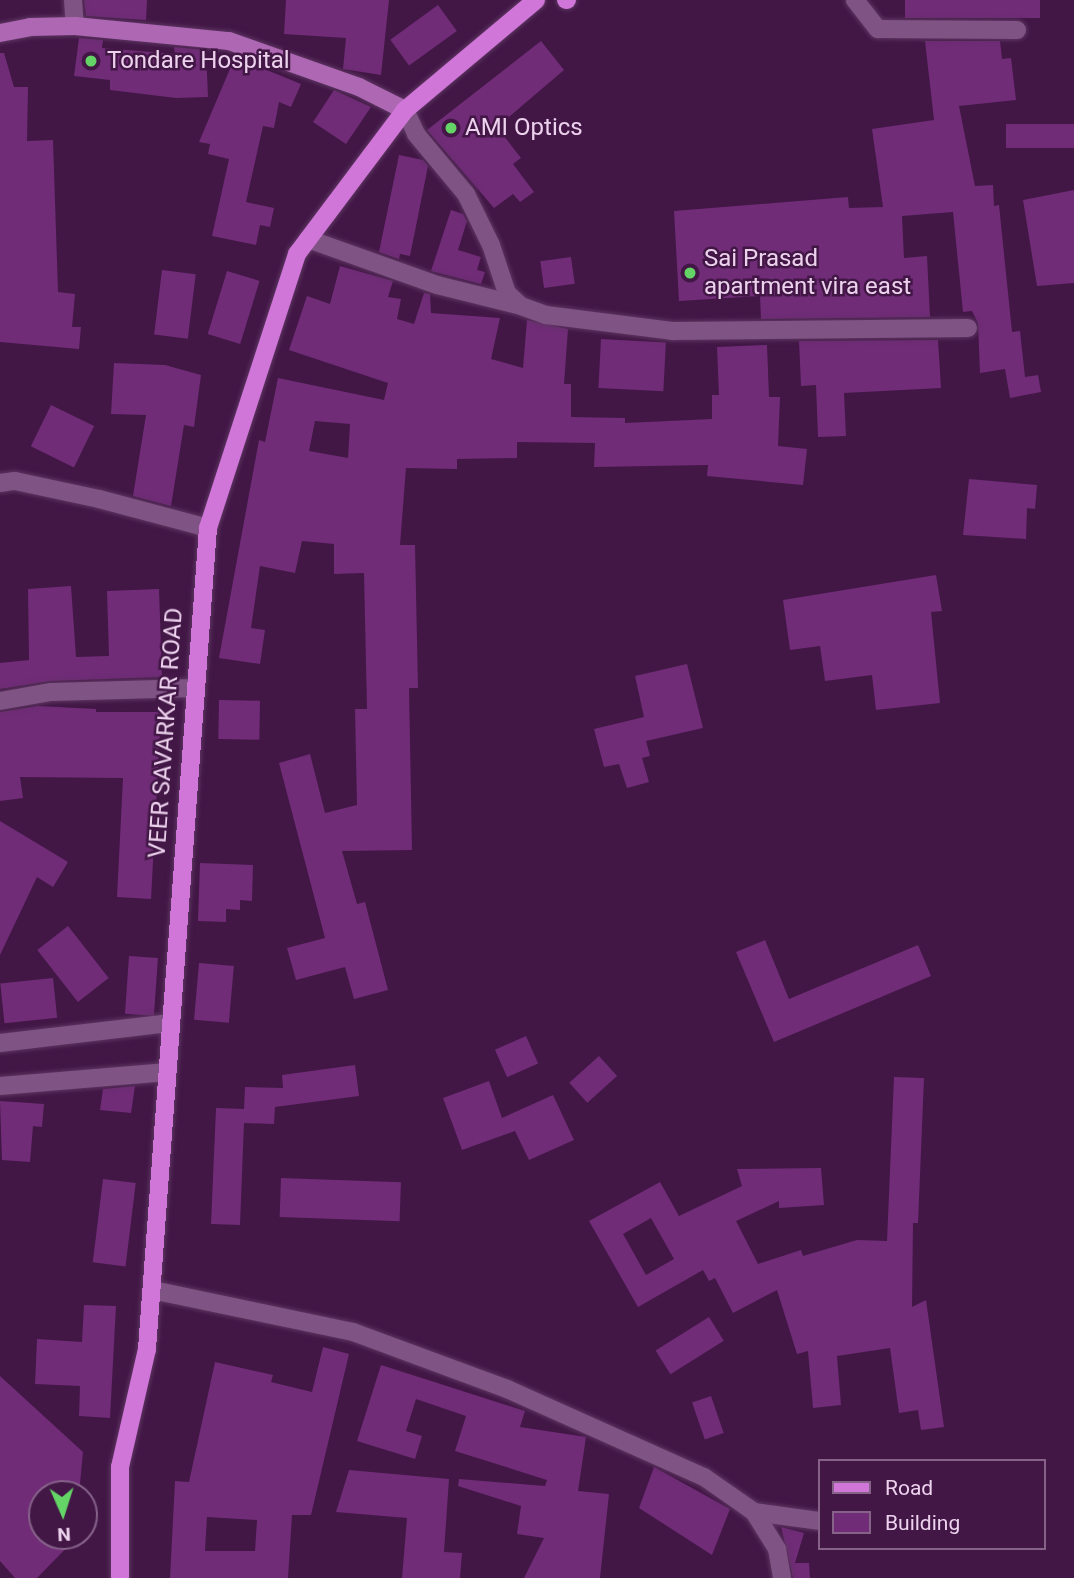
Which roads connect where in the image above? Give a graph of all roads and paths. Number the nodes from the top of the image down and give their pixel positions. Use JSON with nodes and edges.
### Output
{"nodes":[{"id":1,"x":73,"y":0,"type":"edge"},
{"id":2,"x":536,"y":0,"type":"edge"},
{"id":3,"x":855,"y":0,"type":"edge"},
{"id":4,"x":75,"y":26,"type":"junction"},
{"id":5,"x":1017,"y":30,"type":"dead end"},
{"id":6,"x":0,"y":33,"type":"edge"},
{"id":7,"x":405,"y":110,"type":"junction"},
{"id":8,"x":308,"y":239,"type":"junction"},
{"id":9,"x":521,"y":306,"type":"junction"},
{"id":10,"x":968,"y":328,"type":"dead end"},
{"id":11,"x":0,"y":483,"type":"edge"},
{"id":12,"x":208,"y":528,"type":"junction"},
{"id":13,"x":194,"y":688,"type":"junction"},
{"id":14,"x":0,"y":701,"type":"edge"},
{"id":15,"x":171,"y":1023,"type":"junction"},
{"id":16,"x":0,"y":1042,"type":"edge"},
{"id":17,"x":167,"y":1072,"type":"junction"},
{"id":18,"x":0,"y":1086,"type":"edge"},
{"id":19,"x":152,"y":1290,"type":"junction"},
{"id":20,"x":754,"y":1512,"type":"junction"},
{"id":21,"x":818,"y":1521,"type":"edge"},
{"id":22,"x":120,"y":1578,"type":"edge"},
{"id":23,"x":782,"y":1578,"type":"edge"}],
"edges":[{"from":1,"to":4,"type":"street"},
{"from":2,"to":7,"type":"main road","name":"VEER SAVARKAR ROAD"},
{"from":3,"to":5,"type":"street"},
{"from":4,"to":6,"type":"main road"},
{"from":4,"to":7,"type":"main road"},
{"from":7,"to":8,"type":"main road","name":"VEER SAVARKAR ROAD"},
{"from":7,"to":9,"type":"street"},
{"from":8,"to":9,"type":"street"},
{"from":8,"to":12,"type":"main road","name":"VEER SAVARKAR ROAD"},
{"from":9,"to":10,"type":"street"},
{"from":11,"to":12,"type":"street"},
{"from":12,"to":13,"type":"main road","name":"VEER SAVARKAR ROAD"},
{"from":13,"to":14,"type":"street"},
{"from":13,"to":15,"type":"main road","name":"VEER SAVARKAR ROAD"},
{"from":15,"to":16,"type":"street"},
{"from":15,"to":17,"type":"main road","name":"VEER SAVARKAR ROAD"},
{"from":17,"to":18,"type":"street"},
{"from":17,"to":19,"type":"main road","name":"VEER SAVARKAR ROAD"},
{"from":19,"to":20,"type":"street"},
{"from":19,"to":22,"type":"main road","name":"VEER SAVARKAR ROAD"},
{"from":20,"to":21,"type":"street"},
{"from":20,"to":23,"type":"street"}]}
